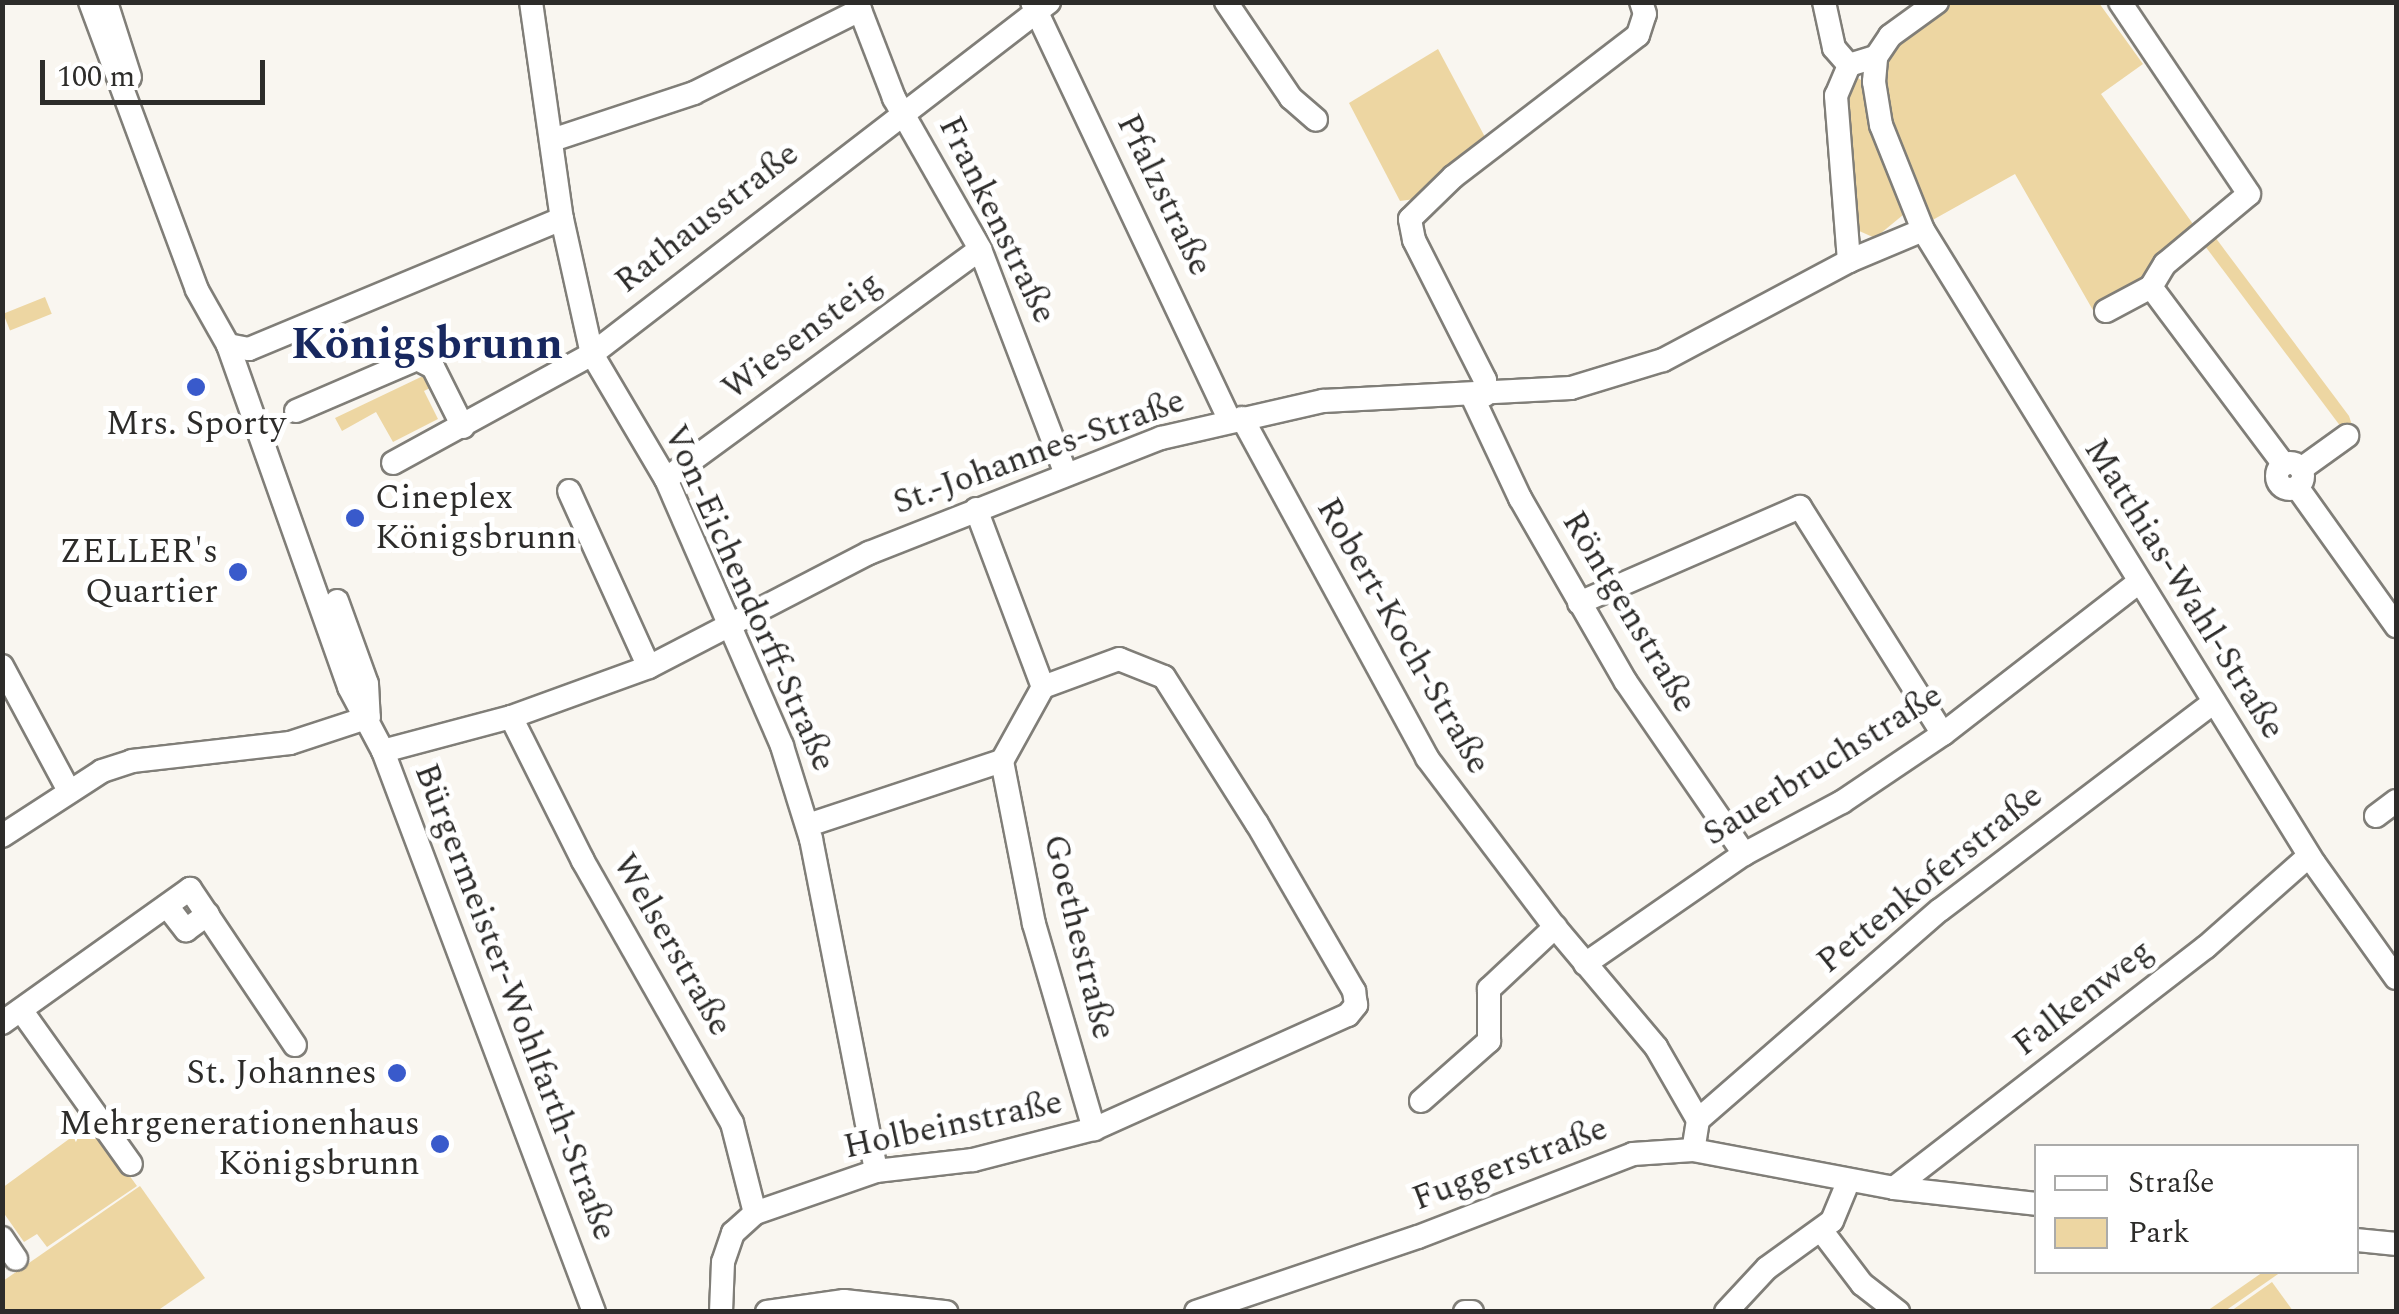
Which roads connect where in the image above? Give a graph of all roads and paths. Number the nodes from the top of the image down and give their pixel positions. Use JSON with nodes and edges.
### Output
{"nodes":[{"id":1,"x":90,"y":2,"type":"edge"},
{"id":2,"x":532,"y":2,"type":"edge"},
{"id":3,"x":1226,"y":2,"type":"edge"},
{"id":4,"x":1641,"y":2,"type":"edge"},
{"id":5,"x":1824,"y":2,"type":"edge"},
{"id":6,"x":1937,"y":2,"type":"edge"},
{"id":7,"x":2120,"y":2,"type":"edge"},
{"id":8,"x":858,"y":6,"type":"edge"},
{"id":9,"x":1039,"y":6,"type":"edge"},
{"id":10,"x":106,"y":19,"type":"edge"},
{"id":11,"x":1876,"y":57,"type":"junction"},
{"id":12,"x":1848,"y":65,"type":"junction"},
{"id":13,"x":903,"y":109,"type":"junction"},
{"id":14,"x":1316,"y":120,"type":"dead end"},
{"id":15,"x":555,"y":139,"type":"junction"},
{"id":16,"x":562,"y":219,"type":"junction"},
{"id":17,"x":1923,"y":230,"type":"junction"},
{"id":18,"x":980,"y":249,"type":"junction"},
{"id":19,"x":1848,"y":261,"type":"junction"},
{"id":20,"x":2151,"y":287,"type":"junction"},
{"id":21,"x":2106,"y":311,"type":"dead end"},
{"id":22,"x":224,"y":335,"type":"junction"},
{"id":23,"x":592,"y":354,"type":"junction"},
{"id":24,"x":1479,"y":396,"type":"junction"},
{"id":25,"x":296,"y":411,"type":"dead end"},
{"id":26,"x":1236,"y":419,"type":"junction"},
{"id":27,"x":462,"y":427,"type":"junction"},
{"id":28,"x":2347,"y":436,"type":"dead end"},
{"id":29,"x":393,"y":463,"type":"dead end"},
{"id":30,"x":1065,"y":472,"type":"junction"},
{"id":31,"x":2294,"y":474,"type":"junction"},
{"id":32,"x":666,"y":479,"type":"junction"},
{"id":33,"x":570,"y":491,"type":"dead end"},
{"id":34,"x":976,"y":509,"type":"junction"},
{"id":35,"x":2140,"y":582,"type":"junction"},
{"id":36,"x":1579,"y":602,"type":"junction"},
{"id":37,"x":2396,"y":626,"type":"edge"},
{"id":38,"x":727,"y":628,"type":"junction"},
{"id":39,"x":2,"y":666,"type":"edge"},
{"id":40,"x":649,"y":667,"type":"junction"},
{"id":41,"x":1043,"y":687,"type":"junction"},
{"id":42,"x":2214,"y":702,"type":"junction"},
{"id":43,"x":369,"y":717,"type":"junction"},
{"id":44,"x":511,"y":717,"type":"junction"},
{"id":45,"x":1944,"y":734,"type":"junction"},
{"id":46,"x":383,"y":751,"type":"junction"},
{"id":47,"x":1002,"y":761,"type":"junction"},
{"id":48,"x":68,"y":791,"type":"junction"},
{"id":49,"x":2396,"y":800,"type":"edge"},
{"id":50,"x":2376,"y":816,"type":"dead end"},
{"id":51,"x":808,"y":824,"type":"junction"},
{"id":52,"x":2,"y":836,"type":"edge"},
{"id":53,"x":1744,"y":854,"type":"junction"},
{"id":54,"x":2310,"y":856,"type":"junction"},
{"id":55,"x":1555,"y":928,"type":"junction"},
{"id":56,"x":1586,"y":964,"type":"junction"},
{"id":57,"x":2396,"y":978,"type":"edge"},
{"id":58,"x":12,"y":1017,"type":"edge"},
{"id":59,"x":295,"y":1045,"type":"dead end"},
{"id":60,"x":1421,"y":1102,"type":"dead end"},
{"id":61,"x":1698,"y":1120,"type":"junction"},
{"id":62,"x":1094,"y":1129,"type":"junction"},
{"id":63,"x":1693,"y":1150,"type":"junction"},
{"id":64,"x":131,"y":1164,"type":"dead end"},
{"id":65,"x":876,"y":1171,"type":"junction"},
{"id":66,"x":1849,"y":1180,"type":"junction"},
{"id":67,"x":1894,"y":1188,"type":"junction"},
{"id":68,"x":2034,"y":1204,"type":"edge"},
{"id":69,"x":755,"y":1213,"type":"junction"},
{"id":70,"x":1821,"y":1230,"type":"junction"},
{"id":71,"x":2,"y":1238,"type":"edge"},
{"id":72,"x":2359,"y":1240,"type":"edge"},
{"id":73,"x":2396,"y":1244,"type":"edge"},
{"id":74,"x":16,"y":1259,"type":"dead end"},
{"id":75,"x":811,"y":1308,"type":"edge"},
{"id":76,"x":594,"y":1312,"type":"edge"},
{"id":77,"x":720,"y":1312,"type":"edge"},
{"id":78,"x":767,"y":1312,"type":"edge"},
{"id":79,"x":946,"y":1312,"type":"edge"},
{"id":80,"x":1196,"y":1312,"type":"edge"},
{"id":81,"x":1726,"y":1312,"type":"edge"},
{"id":82,"x":1898,"y":1312,"type":"edge"}],
"edges":[{"from":1,"to":10,"type":"street","name":"Bürgermeister-Wohlfarth-Straße"},
{"from":2,"to":15,"type":"street","name":"Von-Eichendorff-Straße"},
{"from":3,"to":14,"type":"street"},
{"from":4,"to":24,"type":"street","name":"Röntgenstraße"},
{"from":5,"to":12,"type":"street"},
{"from":6,"to":11,"type":"street"},
{"from":7,"to":20,"type":"street"},
{"from":8,"to":13,"type":"street","name":"Frankenstraße"},
{"from":8,"to":15,"type":"street"},
{"from":9,"to":13,"type":"street","name":"Rathausstraße"},
{"from":9,"to":26,"type":"street","name":"Pfalzstraße"},
{"from":10,"to":22,"type":"street","name":"Bürgermeister-Wohlfarth-Straße"},
{"from":11,"to":12,"type":"street"},
{"from":11,"to":17,"type":"street"},
{"from":12,"to":19,"type":"street"},
{"from":13,"to":18,"type":"street","name":"Frankenstraße"},
{"from":13,"to":23,"type":"street","name":"Rathausstraße"},
{"from":15,"to":16,"type":"street","name":"Von-Eichendorff-Straße"},
{"from":16,"to":22,"type":"street"},
{"from":16,"to":23,"type":"street","name":"Von-Eichendorff-Straße"},
{"from":17,"to":19,"type":"street","name":"St.-Johannes-Straße"},
{"from":17,"to":35,"type":"street","name":"Matthias-Wahl-Straße"},
{"from":18,"to":30,"type":"street","name":"Frankenstraße"},
{"from":18,"to":32,"type":"street","name":"Wiesensteig"},
{"from":19,"to":24,"type":"street","name":"St.-Johannes-Straße"},
{"from":20,"to":21,"type":"street"},
{"from":20,"to":31,"type":"street"},
{"from":22,"to":43,"type":"street","name":"Bürgermeister-Wohlfarth-Straße"},
{"from":23,"to":27,"type":"street","name":"Rathausstraße"},
{"from":23,"to":32,"type":"street","name":"Von-Eichendorff-Straße"},
{"from":24,"to":26,"type":"street","name":"St.-Johannes-Straße"},
{"from":24,"to":36,"type":"street","name":"Röntgenstraße"},
{"from":25,"to":27,"type":"street"},
{"from":26,"to":30,"type":"street","name":"St.-Johannes-Straße"},
{"from":26,"to":55,"type":"street","name":"Robert-Koch-Straße"},
{"from":27,"to":29,"type":"street","name":"Rathausstraße"},
{"from":28,"to":31,"type":"street"},
{"from":30,"to":34,"type":"street","name":"St.-Johannes-Straße"},
{"from":31,"to":37,"type":"street"},
{"from":32,"to":38,"type":"street","name":"Von-Eichendorff-Straße"},
{"from":33,"to":40,"type":"street"},
{"from":34,"to":38,"type":"street","name":"St.-Johannes-Straße"},
{"from":34,"to":41,"type":"street"},
{"from":35,"to":42,"type":"street","name":"Matthias-Wahl-Straße"},
{"from":35,"to":45,"type":"street","name":"Sauerbruchstraße"},
{"from":36,"to":45,"type":"street"},
{"from":36,"to":53,"type":"street","name":"Röntgenstraße"},
{"from":38,"to":40,"type":"street","name":"St.-Johannes-Straße"},
{"from":38,"to":51,"type":"street","name":"Von-Eichendorff-Straße"},
{"from":39,"to":48,"type":"street"},
{"from":40,"to":44,"type":"street","name":"St.-Johannes-Straße"},
{"from":41,"to":47,"type":"street"},
{"from":41,"to":62,"type":"street","name":"Holbeinstraße"},
{"from":42,"to":54,"type":"street","name":"Matthias-Wahl-Straße"},
{"from":42,"to":61,"type":"street","name":"Pettenkoferstraße"},
{"from":43,"to":46,"type":"street","name":"Bürgermeister-Wohlfarth-Straße"},
{"from":43,"to":48,"type":"street"},
{"from":44,"to":46,"type":"street","name":"St.-Johannes-Straße"},
{"from":44,"to":69,"type":"street","name":"Welserstraße"},
{"from":45,"to":53,"type":"street","name":"Sauerbruchstraße"},
{"from":46,"to":76,"type":"street","name":"Bürgermeister-Wohlfarth-Straße"},
{"from":47,"to":51,"type":"street"},
{"from":47,"to":62,"type":"street","name":"Goethestraße"},
{"from":48,"to":52,"type":"street"},
{"from":49,"to":50,"type":"street"},
{"from":51,"to":65,"type":"street","name":"Von-Eichendorff-Straße"},
{"from":53,"to":56,"type":"street","name":"Sauerbruchstraße"},
{"from":54,"to":57,"type":"street","name":"Matthias-Wahl-Straße"},
{"from":54,"to":67,"type":"street","name":"Falkenweg"},
{"from":55,"to":56,"type":"street","name":"Robert-Koch-Straße"},
{"from":55,"to":60,"type":"street"},
{"from":56,"to":61,"type":"street","name":"Robert-Koch-Straße"},
{"from":58,"to":59,"type":"street"},
{"from":58,"to":64,"type":"street"},
{"from":61,"to":63,"type":"street"},
{"from":62,"to":65,"type":"street","name":"Holbeinstraße"},
{"from":63,"to":66,"type":"street","name":"Fuggerstraße"},
{"from":63,"to":80,"type":"street","name":"Fuggerstraße"},
{"from":65,"to":69,"type":"street","name":"Holbeinstraße"},
{"from":66,"to":67,"type":"street","name":"Fuggerstraße"},
{"from":66,"to":70,"type":"street"},
{"from":67,"to":68,"type":"street","name":"Fuggerstraße"},
{"from":69,"to":77,"type":"street"},
{"from":70,"to":81,"type":"street"},
{"from":70,"to":82,"type":"street"},
{"from":71,"to":74,"type":"street"},
{"from":72,"to":73,"type":"street"},
{"from":75,"to":78,"type":"street"},
{"from":75,"to":79,"type":"street"}]}
